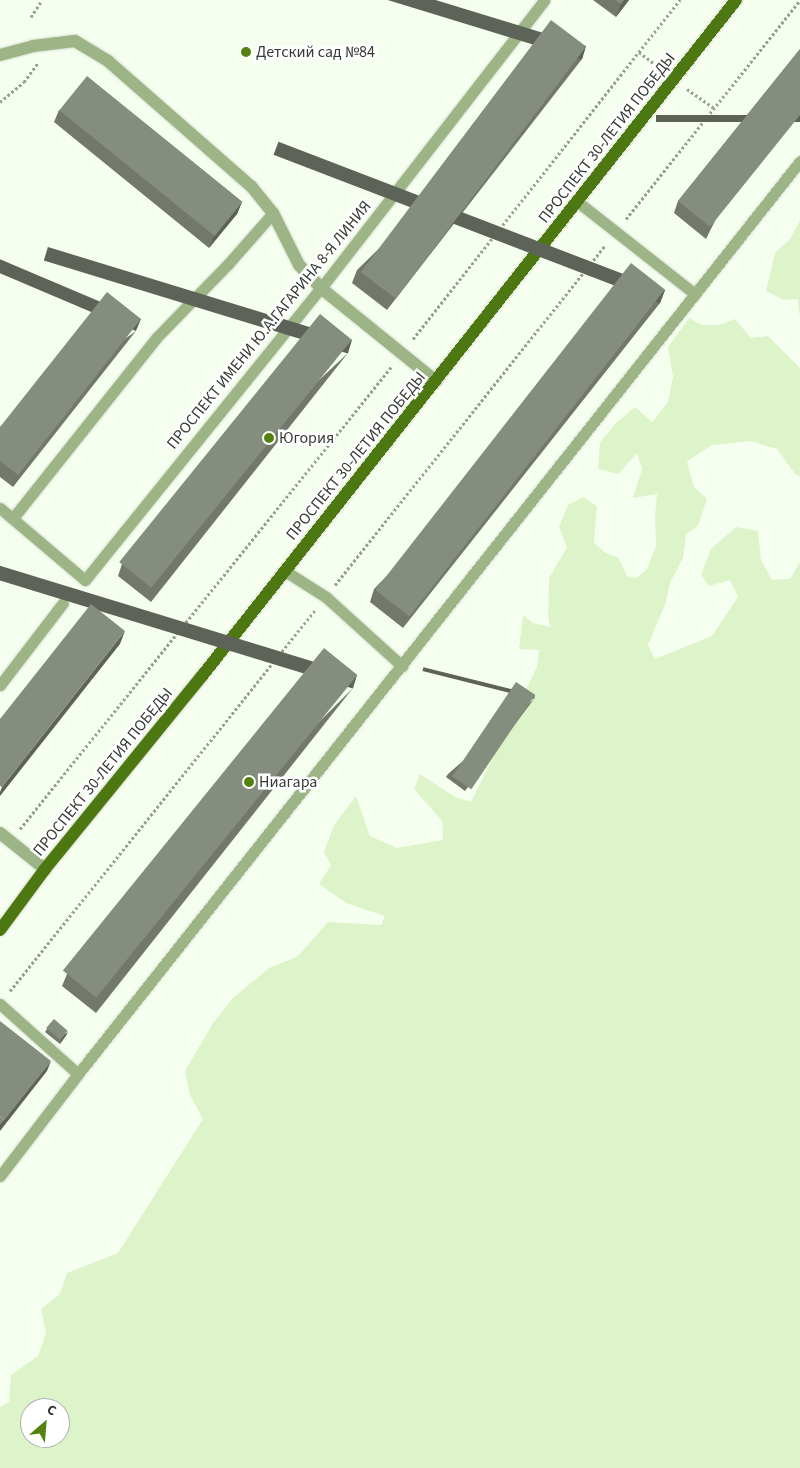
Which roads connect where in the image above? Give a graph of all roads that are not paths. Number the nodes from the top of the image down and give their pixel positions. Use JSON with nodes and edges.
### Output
{"nodes":[{"id":1,"x":544,"y":0,"type":"edge"},
{"id":2,"x":736,"y":0,"type":"edge"},
{"id":3,"x":0,"y":55,"type":"edge"},
{"id":4,"x":800,"y":161,"type":"edge"},
{"id":5,"x":578,"y":202,"type":"junction"},
{"id":6,"x":273,"y":213,"type":"junction"},
{"id":7,"x":321,"y":288,"type":"junction"},
{"id":8,"x":695,"y":294,"type":"junction"},
{"id":9,"x":436,"y":381,"type":"junction"},
{"id":10,"x":0,"y":508,"type":"edge"},
{"id":11,"x":13,"y":518,"type":"junction"},
{"id":12,"x":285,"y":571,"type":"junction"},
{"id":13,"x":63,"y":603,"type":"dead end"},
{"id":14,"x":402,"y":666,"type":"junction"},
{"id":15,"x":0,"y":685,"type":"edge"},
{"id":16,"x":0,"y":833,"type":"edge"},
{"id":17,"x":45,"y":869,"type":"junction"},
{"id":18,"x":0,"y":930,"type":"edge"},
{"id":19,"x":3,"y":1000,"type":"edge"},
{"id":20,"x":78,"y":1074,"type":"junction"},
{"id":21,"x":0,"y":1176,"type":"edge"}],
"edges":[{"from":1,"to":7,"type":"lane","name":"ПРОСПЕКТ ИМЕНИ Ю.А.ГАГАРИНА 8-Я ЛИНИЯ"},
{"from":2,"to":5,"type":"main road","name":"ПРОСПЕКТ 30-ЛЕТИЯ ПОБЕДЫ"},
{"from":3,"to":6,"type":"street"},
{"from":4,"to":8,"type":"lane"},
{"from":5,"to":8,"type":"lane"},
{"from":5,"to":9,"type":"main road","name":"ПРОСПЕКТ 30-ЛЕТИЯ ПОБЕДЫ"},
{"from":6,"to":7,"type":"street"},
{"from":6,"to":11,"type":"lane"},
{"from":7,"to":9,"type":"street"},
{"from":7,"to":11,"type":"lane","name":"ПРОСПЕКТ ИМЕНИ Ю.А.ГАГАРИНА 8-Я ЛИНИЯ"},
{"from":8,"to":14,"type":"lane"},
{"from":9,"to":12,"type":"main road","name":"ПРОСПЕКТ 30-ЛЕТИЯ ПОБЕДЫ"},
{"from":10,"to":11,"type":"lane","name":"ПРОСПЕКТ ИМЕНИ Ю.А.ГАГАРИНА 8-Я ЛИНИЯ"},
{"from":12,"to":14,"type":"lane"},
{"from":12,"to":17,"type":"main road","name":"ПРОСПЕКТ 30-ЛЕТИЯ ПОБЕДЫ"},
{"from":13,"to":15,"type":"lane"},
{"from":14,"to":20,"type":"lane"},
{"from":16,"to":17,"type":"street"},
{"from":17,"to":18,"type":"main road","name":"ПРОСПЕКТ 30-ЛЕТИЯ ПОБЕДЫ"},
{"from":19,"to":20,"type":"lane"},
{"from":20,"to":21,"type":"lane"}]}
